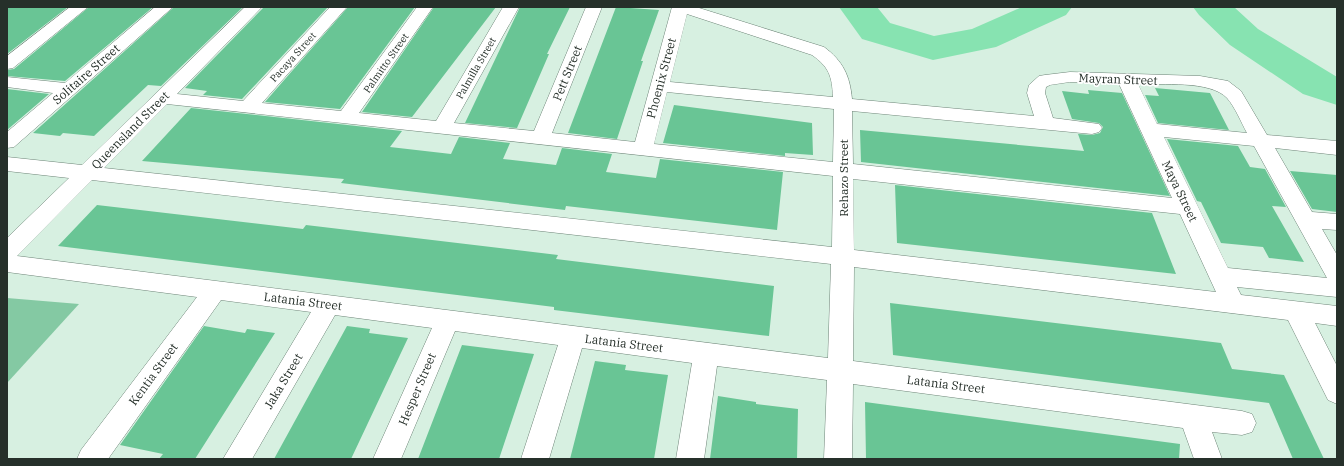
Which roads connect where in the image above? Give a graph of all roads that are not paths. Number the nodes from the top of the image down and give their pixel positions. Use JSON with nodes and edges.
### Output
{"nodes":[{"id":1,"x":80,"y":7,"type":"edge"},
{"id":2,"x":164,"y":7,"type":"edge"},
{"id":3,"x":254,"y":7,"type":"edge"},
{"id":4,"x":339,"y":7,"type":"edge"},
{"id":5,"x":425,"y":7,"type":"edge"},
{"id":6,"x":511,"y":7,"type":"edge"},
{"id":7,"x":594,"y":7,"type":"edge"},
{"id":8,"x":680,"y":7,"type":"edge"},
{"id":9,"x":7,"y":64,"type":"edge"},
{"id":10,"x":1126,"y":79,"type":"junction"},
{"id":11,"x":7,"y":82,"type":"edge"},
{"id":12,"x":659,"y":86,"type":"junction"},
{"id":13,"x":69,"y":89,"type":"junction"},
{"id":14,"x":162,"y":98,"type":"junction"},
{"id":15,"x":842,"y":104,"type":"junction"},
{"id":16,"x":248,"y":108,"type":"junction"},
{"id":17,"x":346,"y":118,"type":"junction"},
{"id":18,"x":1045,"y":123,"type":"junction"},
{"id":19,"x":441,"y":128,"type":"junction"},
{"id":20,"x":1092,"y":128,"type":"dead end"},
{"id":21,"x":1151,"y":130,"type":"junction"},
{"id":22,"x":540,"y":139,"type":"junction"},
{"id":23,"x":1262,"y":141,"type":"junction"},
{"id":24,"x":7,"y":142,"type":"edge"},
{"id":25,"x":1337,"y":148,"type":"edge"},
{"id":26,"x":643,"y":150,"type":"junction"},
{"id":27,"x":7,"y":164,"type":"edge"},
{"id":28,"x":842,"y":172,"type":"junction"},
{"id":29,"x":86,"y":174,"type":"junction"},
{"id":30,"x":1187,"y":207,"type":"junction"},
{"id":31,"x":1305,"y":219,"type":"junction"},
{"id":32,"x":1337,"y":222,"type":"edge"},
{"id":33,"x":7,"y":252,"type":"edge"},
{"id":34,"x":843,"y":257,"type":"junction"},
{"id":35,"x":7,"y":263,"type":"edge"},
{"id":36,"x":1337,"y":275,"type":"edge"},
{"id":37,"x":1220,"y":276,"type":"junction"},
{"id":38,"x":1337,"y":288,"type":"edge"},
{"id":39,"x":216,"y":289,"type":"junction"},
{"id":40,"x":1233,"y":303,"type":"junction"},
{"id":41,"x":329,"y":304,"type":"junction"},
{"id":42,"x":1296,"y":310,"type":"junction"},
{"id":43,"x":1337,"y":316,"type":"edge"},
{"id":44,"x":448,"y":320,"type":"junction"},
{"id":45,"x":573,"y":336,"type":"junction"},
{"id":46,"x":706,"y":353,"type":"junction"},
{"id":47,"x":840,"y":370,"type":"junction"},
{"id":48,"x":1337,"y":392,"type":"edge"},
{"id":49,"x":1193,"y":416,"type":"junction"},
{"id":50,"x":1242,"y":423,"type":"dead end"},
{"id":51,"x":91,"y":459,"type":"edge"},
{"id":52,"x":237,"y":459,"type":"edge"},
{"id":53,"x":387,"y":459,"type":"edge"},
{"id":54,"x":536,"y":459,"type":"edge"},
{"id":55,"x":690,"y":459,"type":"edge"},
{"id":56,"x":838,"y":459,"type":"edge"},
{"id":57,"x":1208,"y":459,"type":"edge"}],
"edges":[{"from":1,"to":9,"type":"street"},
{"from":2,"to":13,"type":"street","name":"Solitaire Street"},
{"from":3,"to":14,"type":"street","name":"Queensland Street"},
{"from":4,"to":16,"type":"street","name":"Pacaya Street"},
{"from":5,"to":17,"type":"street","name":"Palmitto Street"},
{"from":6,"to":19,"type":"street","name":"Palmilla Street"},
{"from":7,"to":22,"type":"street","name":"Pett Street"},
{"from":8,"to":12,"type":"street","name":"Phoenix Street"},
{"from":8,"to":15,"type":"street","name":"Rehazo Street"},
{"from":10,"to":18,"type":"street","name":"Mayran Street"},
{"from":10,"to":21,"type":"street","name":"Maya Street"},
{"from":10,"to":23,"type":"street","name":"Mayran Street"},
{"from":11,"to":13,"type":"street"},
{"from":12,"to":15,"type":"street"},
{"from":12,"to":26,"type":"street","name":"Phoenix Street"},
{"from":13,"to":24,"type":"street","name":"Solitaire Street"},
{"from":14,"to":16,"type":"street"},
{"from":14,"to":29,"type":"street","name":"Queensland Street"},
{"from":15,"to":18,"type":"street"},
{"from":15,"to":28,"type":"street","name":"Rehazo Street"},
{"from":16,"to":17,"type":"street"},
{"from":17,"to":19,"type":"street"},
{"from":18,"to":20,"type":"street"},
{"from":19,"to":22,"type":"street"},
{"from":21,"to":23,"type":"street"},
{"from":21,"to":30,"type":"street","name":"Maya Street"},
{"from":22,"to":26,"type":"street"},
{"from":23,"to":25,"type":"street"},
{"from":23,"to":31,"type":"street"},
{"from":26,"to":28,"type":"street"},
{"from":27,"to":29,"type":"street"},
{"from":28,"to":30,"type":"street"},
{"from":28,"to":34,"type":"street","name":"Rehazo Street"},
{"from":29,"to":33,"type":"street","name":"Queensland Street"},
{"from":29,"to":34,"type":"street"},
{"from":30,"to":37,"type":"street","name":"Maya Street"},
{"from":31,"to":32,"type":"street"},
{"from":31,"to":36,"type":"street"},
{"from":34,"to":40,"type":"street"},
{"from":34,"to":47,"type":"street","name":"Rehazo Street"},
{"from":35,"to":39,"type":"street","name":"Latania Street"},
{"from":37,"to":38,"type":"street"},
{"from":37,"to":40,"type":"street","name":"Maya Street"},
{"from":39,"to":41,"type":"street","name":"Latania Street"},
{"from":39,"to":51,"type":"street","name":"Kentia Street"},
{"from":40,"to":42,"type":"street"},
{"from":41,"to":44,"type":"street","name":"Latania Street"},
{"from":41,"to":52,"type":"street","name":"Jaka Street"},
{"from":42,"to":43,"type":"street"},
{"from":42,"to":48,"type":"street"},
{"from":44,"to":45,"type":"street","name":"Latania Street"},
{"from":44,"to":53,"type":"street","name":"Hesper Street"},
{"from":45,"to":46,"type":"street","name":"Latania Street"},
{"from":45,"to":54,"type":"street"},
{"from":46,"to":47,"type":"street","name":"Latania Street"},
{"from":46,"to":55,"type":"street"},
{"from":47,"to":49,"type":"street","name":"Latania Street"},
{"from":47,"to":56,"type":"street","name":"Rehazo Street"},
{"from":49,"to":50,"type":"street","name":"Latania Street"},
{"from":49,"to":57,"type":"street"}]}
